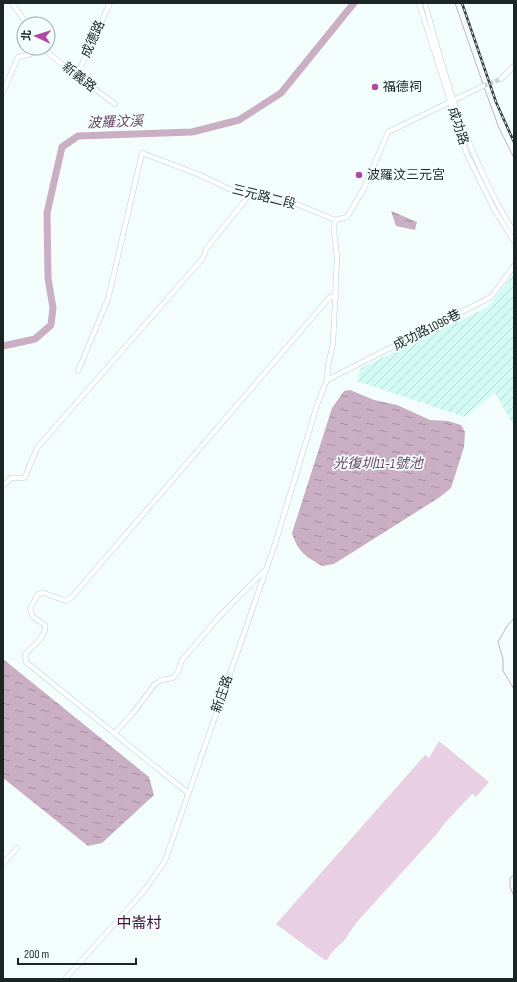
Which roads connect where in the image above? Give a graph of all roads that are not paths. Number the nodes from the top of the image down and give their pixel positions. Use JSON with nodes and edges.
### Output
{"nodes":[{"id":1,"x":12,"y":3,"type":"edge"},
{"id":2,"x":110,"y":3,"type":"edge"},
{"id":3,"x":419,"y":3,"type":"edge"},
{"id":4,"x":425,"y":3,"type":"edge"},
{"id":5,"x":21,"y":16,"type":"edge"},
{"id":6,"x":23,"y":56,"type":"edge"},
{"id":7,"x":53,"y":56,"type":"edge"},
{"id":8,"x":514,"y":66,"type":"edge"},
{"id":9,"x":77,"y":75,"type":"junction"},
{"id":10,"x":501,"y":79,"type":"tunnel mouth"},
{"id":11,"x":483,"y":86,"type":"tunnel mouth"},
{"id":12,"x":3,"y":92,"type":"edge"},
{"id":13,"x":452,"y":102,"type":"junction"},
{"id":14,"x":115,"y":104,"type":"dead end"},
{"id":15,"x":250,"y":194,"type":"junction"},
{"id":16,"x":336,"y":220,"type":"junction"},
{"id":17,"x":514,"y":232,"type":"edge"},
{"id":18,"x":514,"y":241,"type":"edge"},
{"id":19,"x":514,"y":266,"type":"edge"},
{"id":20,"x":336,"y":296,"type":"junction"},
{"id":21,"x":78,"y":371,"type":"dead end"},
{"id":22,"x":327,"y":380,"type":"junction"},
{"id":23,"x":3,"y":486,"type":"edge"},
{"id":24,"x":266,"y":569,"type":"junction"},
{"id":25,"x":115,"y":733,"type":"junction"},
{"id":26,"x":188,"y":793,"type":"junction"},
{"id":27,"x":17,"y":848,"type":"dead end"},
{"id":28,"x":3,"y":864,"type":"edge"},
{"id":29,"x":65,"y":979,"type":"edge"}],
"edges":[{"from":1,"to":5,"type":"street"},
{"from":2,"to":9,"type":"street","name":"成德路"},
{"from":3,"to":13,"type":"street","name":"成功路"},
{"from":4,"to":13,"type":"street","name":"成功路"},
{"from":6,"to":12,"type":"street"},
{"from":7,"to":9,"type":"street","name":"新義路"},
{"from":8,"to":10,"type":"street"},
{"from":9,"to":14,"type":"street","name":"新義路"},
{"from":11,"to":13,"type":"street"},
{"from":13,"to":16,"type":"street"},
{"from":13,"to":17,"type":"street","name":"成功路"},
{"from":13,"to":18,"type":"street","name":"成功路"},
{"from":15,"to":16,"type":"street","name":"三元路二段"},
{"from":15,"to":21,"type":"street","name":"三元路二段"},
{"from":15,"to":23,"type":"street"},
{"from":16,"to":20,"type":"street","name":"新庄路"},
{"from":19,"to":22,"type":"street","name":"成功路1096巷"},
{"from":20,"to":22,"type":"street","name":"新庄路"},
{"from":20,"to":25,"type":"street"},
{"from":22,"to":24,"type":"street","name":"新庄路"},
{"from":24,"to":25,"type":"street"},
{"from":24,"to":26,"type":"street","name":"新庄路"},
{"from":25,"to":26,"type":"street"},
{"from":26,"to":29,"type":"street","name":"新庄路"},
{"from":27,"to":28,"type":"street"}]}
